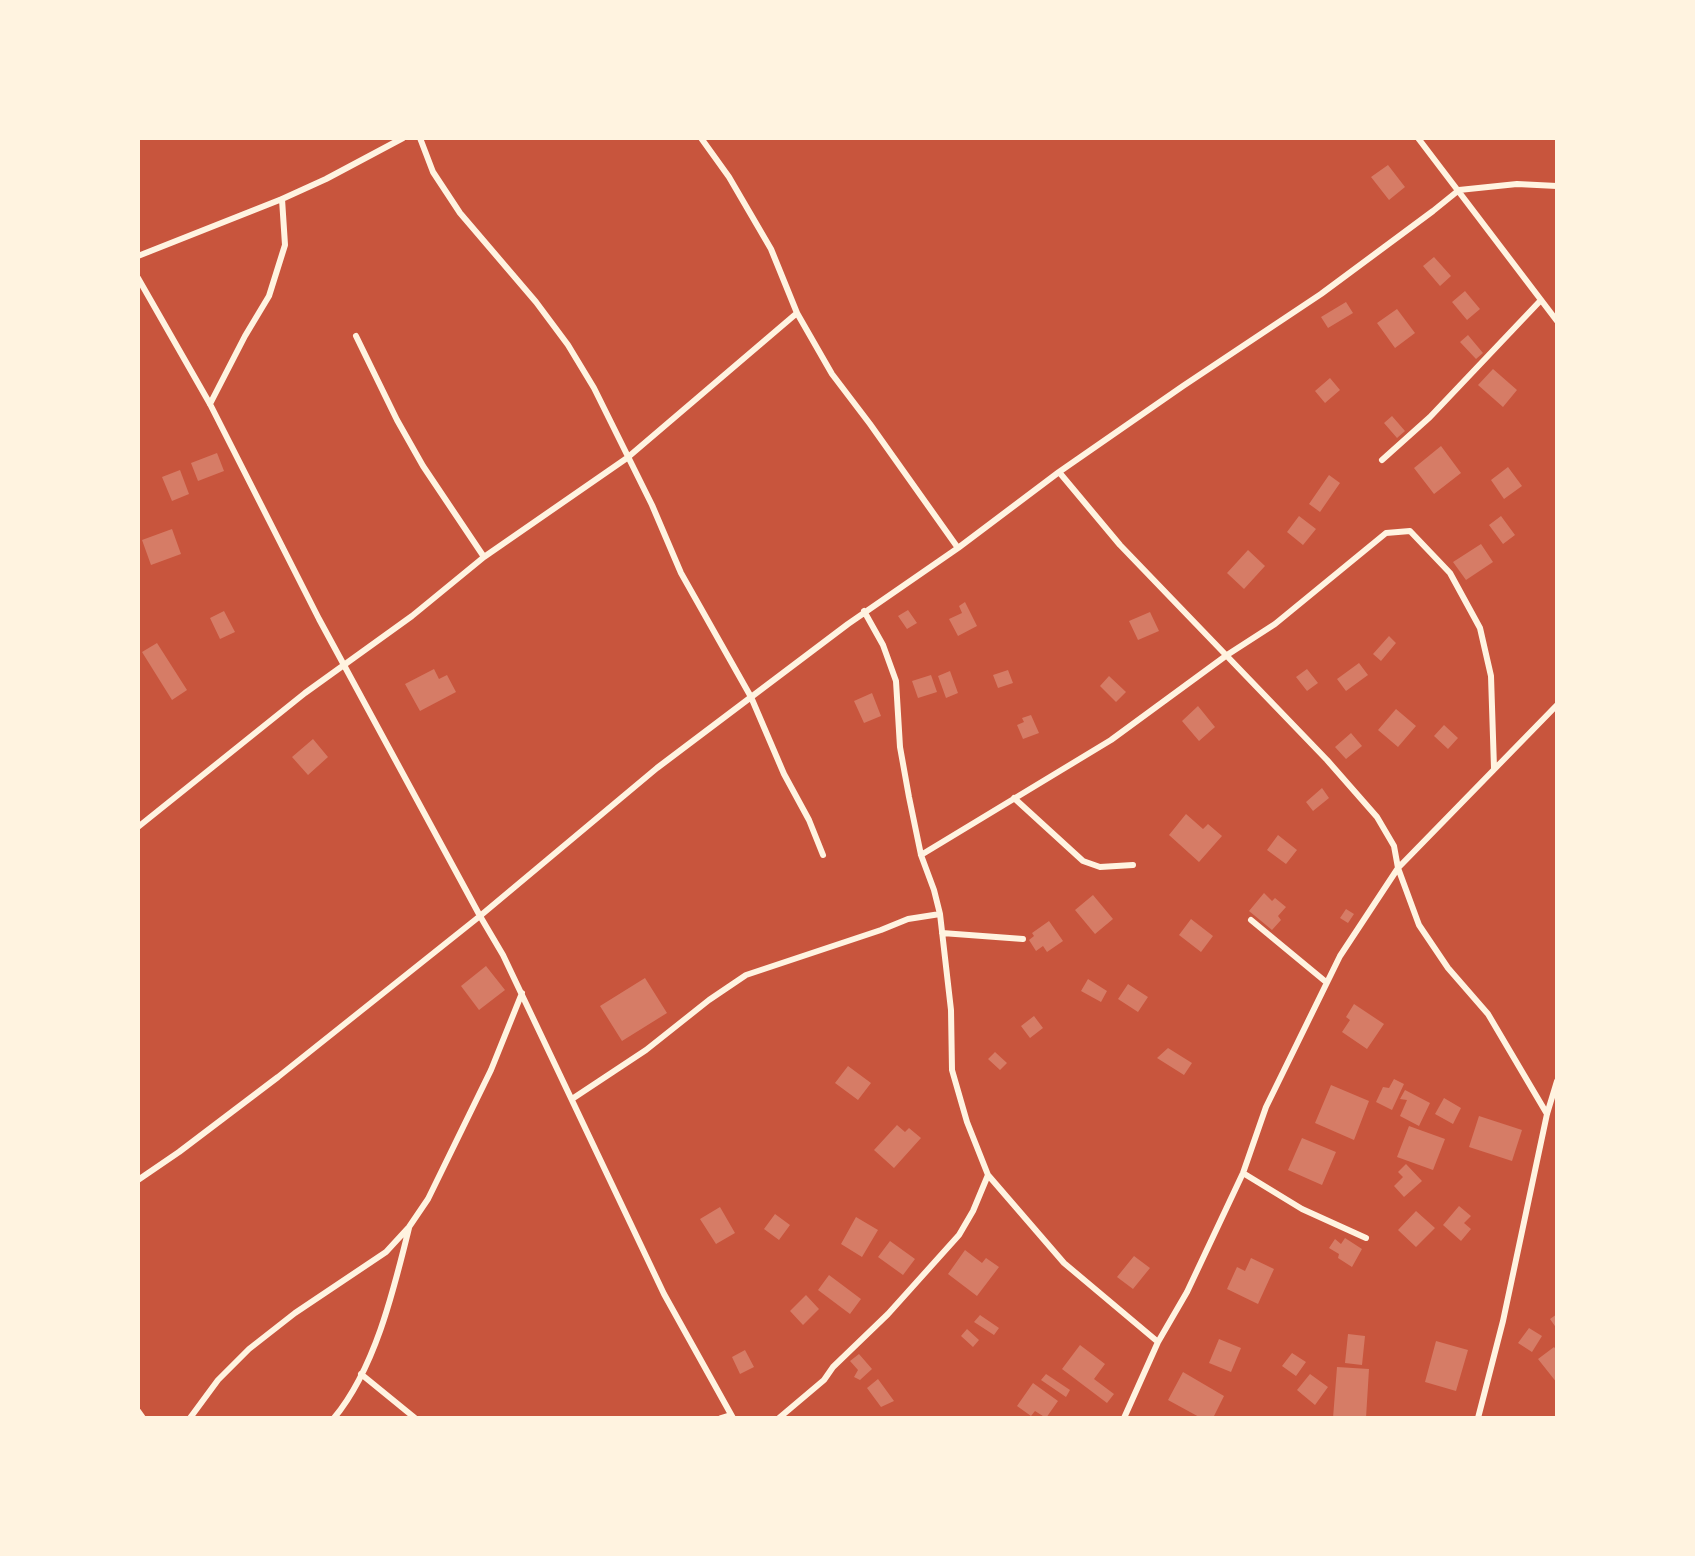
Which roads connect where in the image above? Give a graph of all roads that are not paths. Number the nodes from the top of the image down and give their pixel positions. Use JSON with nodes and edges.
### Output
{"nodes":[{"id":1,"x":403,"y":138,"type":"edge"},
{"id":2,"x":420,"y":138,"type":"edge"},
{"id":3,"x":701,"y":138,"type":"edge"},
{"id":4,"x":1418,"y":138,"type":"edge"},
{"id":5,"x":1557,"y":186,"type":"edge"},
{"id":6,"x":1459,"y":190,"type":"junction"},
{"id":7,"x":282,"y":199,"type":"junction"},
{"id":8,"x":138,"y":256,"type":"edge"},
{"id":9,"x":138,"y":278,"type":"edge"},
{"id":10,"x":1541,"y":300,"type":"junction"},
{"id":11,"x":796,"y":313,"type":"junction"},
{"id":12,"x":1557,"y":321,"type":"edge"},
{"id":13,"x":356,"y":336,"type":"dead end"},
{"id":14,"x":210,"y":404,"type":"junction"},
{"id":15,"x":627,"y":458,"type":"junction"},
{"id":16,"x":1382,"y":460,"type":"dead end"},
{"id":17,"x":1059,"y":472,"type":"junction"},
{"id":18,"x":958,"y":548,"type":"junction"},
{"id":19,"x":484,"y":557,"type":"junction"},
{"id":20,"x":864,"y":611,"type":"junction"},
{"id":21,"x":1227,"y":656,"type":"junction"},
{"id":22,"x":345,"y":663,"type":"junction"},
{"id":23,"x":752,"y":697,"type":"junction"},
{"id":24,"x":1557,"y":705,"type":"edge"},
{"id":25,"x":1494,"y":768,"type":"junction"},
{"id":26,"x":1014,"y":798,"type":"junction"},
{"id":27,"x":138,"y":827,"type":"edge"},
{"id":28,"x":823,"y":855,"type":"dead end"},
{"id":29,"x":921,"y":855,"type":"junction"},
{"id":30,"x":1133,"y":865,"type":"dead end"},
{"id":31,"x":1398,"y":868,"type":"junction"},
{"id":32,"x":940,"y":914,"type":"junction"},
{"id":33,"x":480,"y":916,"type":"junction"},
{"id":34,"x":1251,"y":920,"type":"dead end"},
{"id":35,"x":942,"y":933,"type":"junction"},
{"id":36,"x":1023,"y":939,"type":"dead end"},
{"id":37,"x":1326,"y":982,"type":"junction"},
{"id":38,"x":522,"y":993,"type":"junction"},
{"id":39,"x":1557,"y":1081,"type":"edge"},
{"id":40,"x":572,"y":1099,"type":"junction"},
{"id":41,"x":1547,"y":1114,"type":"junction"},
{"id":42,"x":1243,"y":1173,"type":"junction"},
{"id":43,"x":988,"y":1175,"type":"junction"},
{"id":44,"x":138,"y":1180,"type":"edge"},
{"id":45,"x":409,"y":1227,"type":"junction"},
{"id":46,"x":1366,"y":1238,"type":"dead end"},
{"id":47,"x":1158,"y":1342,"type":"junction"},
{"id":48,"x":361,"y":1374,"type":"junction"},
{"id":49,"x":138,"y":1411,"type":"edge"},
{"id":50,"x":732,"y":1416,"type":"edge"},
{"id":51,"x":143,"y":1418,"type":"edge"},
{"id":52,"x":190,"y":1418,"type":"edge"},
{"id":53,"x":334,"y":1418,"type":"edge"},
{"id":54,"x":415,"y":1418,"type":"edge"},
{"id":55,"x":721,"y":1418,"type":"edge"},
{"id":56,"x":779,"y":1418,"type":"edge"},
{"id":57,"x":1124,"y":1418,"type":"edge"},
{"id":58,"x":1478,"y":1418,"type":"edge"}],
"edges":[{"from":1,"to":7,"type":"street"},
{"from":2,"to":15,"type":"street"},
{"from":3,"to":11,"type":"street"},
{"from":4,"to":6,"type":"street"},
{"from":5,"to":6,"type":"street"},
{"from":6,"to":10,"type":"street"},
{"from":6,"to":17,"type":"street"},
{"from":7,"to":8,"type":"street"},
{"from":7,"to":14,"type":"street"},
{"from":9,"to":14,"type":"street"},
{"from":10,"to":12,"type":"street"},
{"from":10,"to":16,"type":"street"},
{"from":11,"to":15,"type":"street"},
{"from":11,"to":18,"type":"street"},
{"from":13,"to":19,"type":"street"},
{"from":14,"to":22,"type":"street"},
{"from":15,"to":19,"type":"street"},
{"from":15,"to":23,"type":"street"},
{"from":17,"to":18,"type":"street"},
{"from":17,"to":21,"type":"street"},
{"from":18,"to":20,"type":"street"},
{"from":19,"to":22,"type":"street"},
{"from":20,"to":23,"type":"street"},
{"from":20,"to":29,"type":"street"},
{"from":21,"to":25,"type":"street"},
{"from":21,"to":26,"type":"street"},
{"from":21,"to":31,"type":"street"},
{"from":22,"to":27,"type":"street"},
{"from":22,"to":33,"type":"street"},
{"from":23,"to":28,"type":"street"},
{"from":23,"to":33,"type":"street"},
{"from":24,"to":25,"type":"street"},
{"from":25,"to":31,"type":"street"},
{"from":26,"to":29,"type":"street"},
{"from":26,"to":30,"type":"street"},
{"from":29,"to":32,"type":"street"},
{"from":31,"to":37,"type":"street"},
{"from":31,"to":41,"type":"street"},
{"from":32,"to":35,"type":"street"},
{"from":32,"to":40,"type":"street"},
{"from":33,"to":38,"type":"street"},
{"from":33,"to":44,"type":"street"},
{"from":34,"to":37,"type":"street"},
{"from":35,"to":36,"type":"street"},
{"from":35,"to":43,"type":"street"},
{"from":37,"to":42,"type":"street"},
{"from":38,"to":40,"type":"street"},
{"from":38,"to":45,"type":"street"},
{"from":39,"to":41,"type":"street"},
{"from":40,"to":50,"type":"street"},
{"from":41,"to":58,"type":"street"},
{"from":42,"to":46,"type":"street"},
{"from":42,"to":47,"type":"street"},
{"from":43,"to":47,"type":"street"},
{"from":43,"to":56,"type":"street"},
{"from":45,"to":48,"type":"street"},
{"from":45,"to":52,"type":"street"},
{"from":47,"to":57,"type":"street"},
{"from":48,"to":53,"type":"street"},
{"from":48,"to":54,"type":"street"},
{"from":49,"to":51,"type":"street"},
{"from":50,"to":55,"type":"street"}]}
